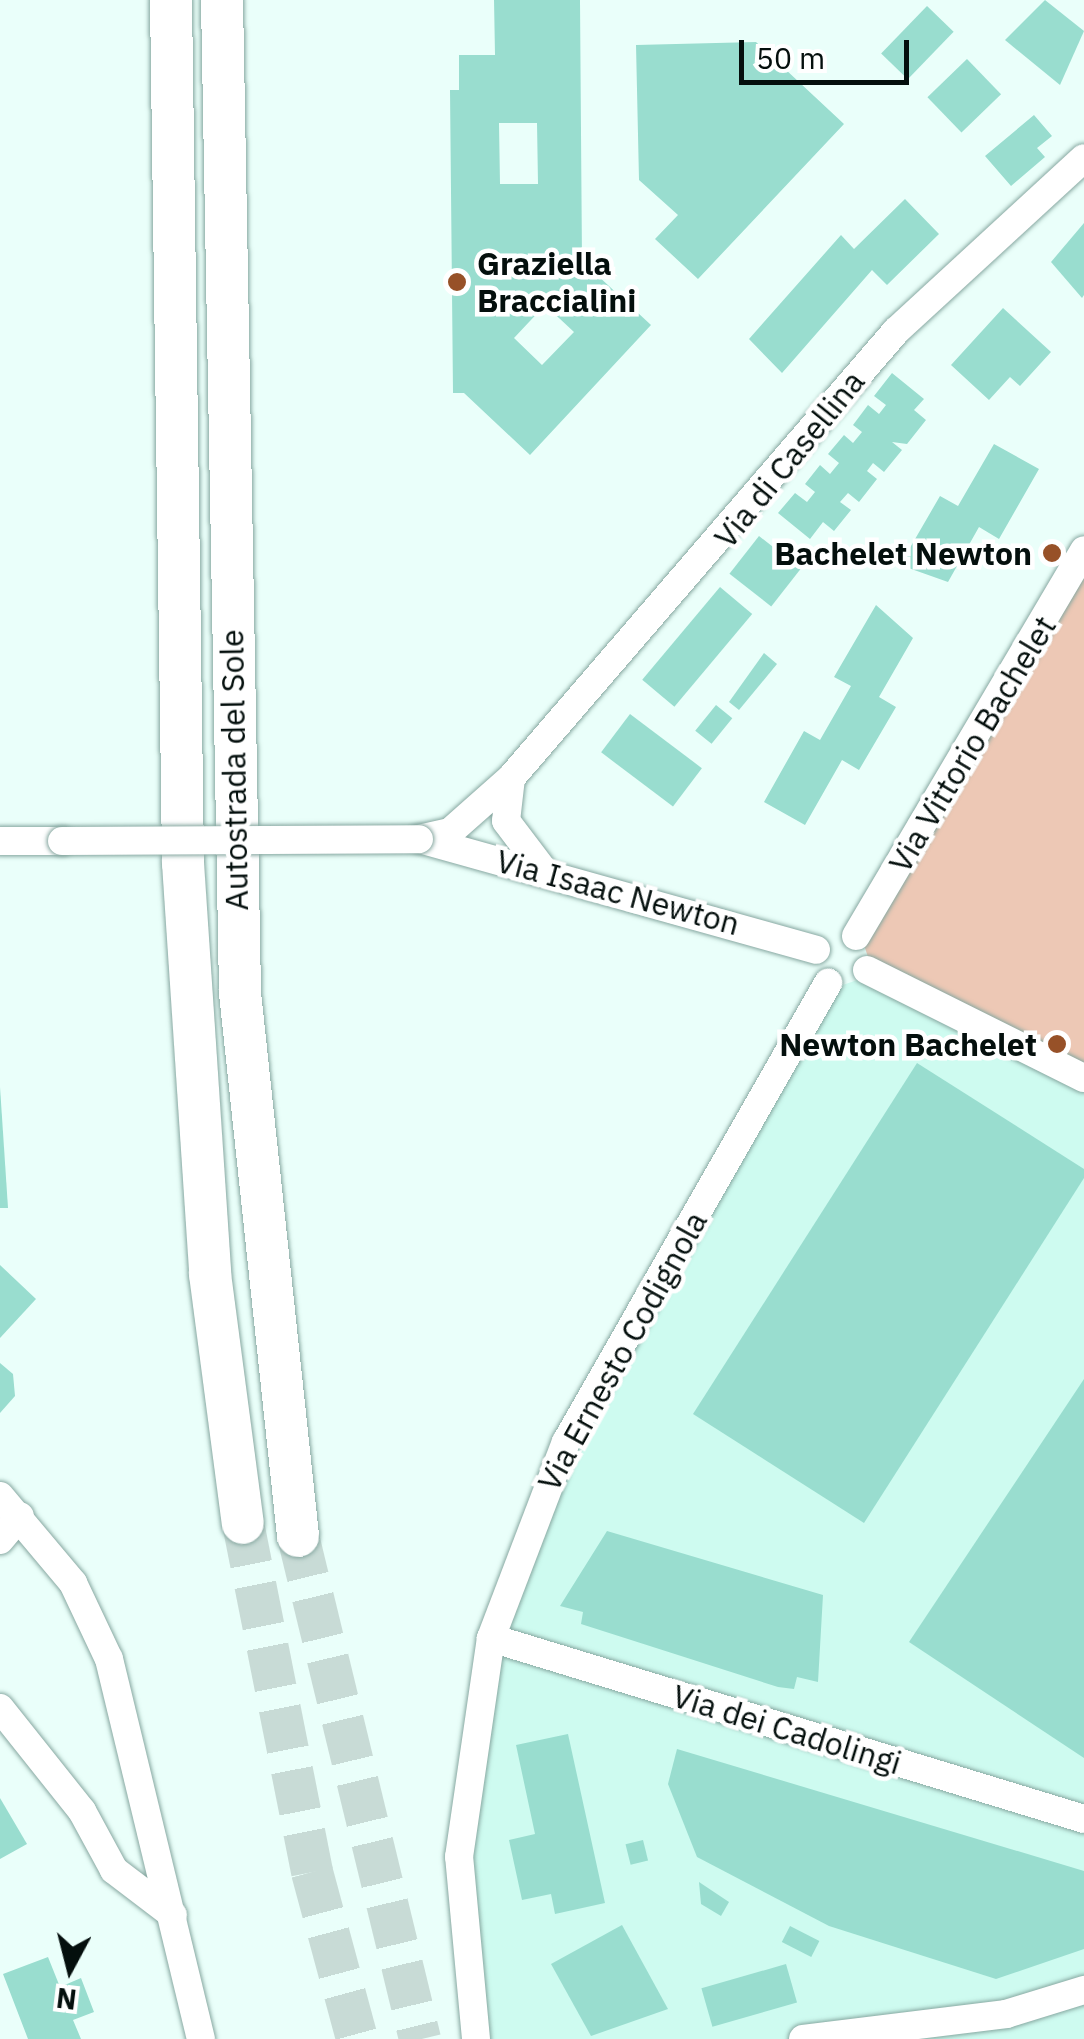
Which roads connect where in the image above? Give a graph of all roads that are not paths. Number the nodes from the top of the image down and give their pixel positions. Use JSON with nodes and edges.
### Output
{"nodes":[{"id":1,"x":171,"y":0,"type":"edge"},
{"id":2,"x":222,"y":0,"type":"edge"},
{"id":3,"x":1084,"y":158,"type":"edge"},
{"id":4,"x":1084,"y":550,"type":"edge"},
{"id":5,"x":511,"y":778,"type":"junction"},
{"id":6,"x":419,"y":840,"type":"junction"},
{"id":7,"x":0,"y":841,"type":"edge"},
{"id":8,"x":545,"y":872,"type":"junction"},
{"id":9,"x":856,"y":936,"type":"junction"},
{"id":10,"x":816,"y":950,"type":"junction"},
{"id":11,"x":868,"y":970,"type":"junction"},
{"id":12,"x":828,"y":984,"type":"junction"},
{"id":13,"x":1084,"y":1078,"type":"edge"},
{"id":14,"x":0,"y":1496,"type":"edge"},
{"id":15,"x":20,"y":1516,"type":"junction"},
{"id":16,"x":243,"y":1523,"type":"tunnel mouth"},
{"id":17,"x":298,"y":1536,"type":"tunnel mouth"},
{"id":18,"x":0,"y":1540,"type":"edge"},
{"id":19,"x":491,"y":1638,"type":"junction"},
{"id":20,"x":0,"y":1708,"type":"edge"},
{"id":21,"x":1084,"y":1819,"type":"edge"},
{"id":22,"x":172,"y":1915,"type":"junction"},
{"id":23,"x":1084,"y":1990,"type":"edge"},
{"id":24,"x":202,"y":2039,"type":"edge"},
{"id":25,"x":476,"y":2039,"type":"edge"},
{"id":26,"x":803,"y":2039,"type":"edge"}],
"edges":[{"from":1,"to":16,"type":"highway","name":"Autostrada del Sole"},
{"from":2,"to":17,"type":"highway","name":"Autostrada del Sole"},
{"from":3,"to":5,"type":"street","name":"Via di Casellina"},
{"from":4,"to":9,"type":"street","name":"Via Vittorio Bachelet"},
{"from":5,"to":6,"type":"street","name":"Via di Casellina"},
{"from":5,"to":8,"type":"street"},
{"from":6,"to":7,"type":"street","name":"Via di Casellina","bridge":true},
{"from":6,"to":8,"type":"street","name":"Via Isaac Newton"},
{"from":8,"to":10,"type":"street","name":"Via Isaac Newton"},
{"from":9,"to":10,"type":"street"},
{"from":9,"to":11,"type":"street"},
{"from":10,"to":12,"type":"street"},
{"from":11,"to":12,"type":"street"},
{"from":11,"to":13,"type":"street"},
{"from":12,"to":19,"type":"street","name":"Via Ernesto Codignola"},
{"from":14,"to":15,"type":"street"},
{"from":15,"to":18,"type":"street"},
{"from":15,"to":22,"type":"street"},
{"from":19,"to":21,"type":"street","name":"Via dei Cadolingi"},
{"from":19,"to":25,"type":"street","name":"Via Ernesto Codignola"},
{"from":20,"to":22,"type":"street"},
{"from":22,"to":24,"type":"street"},
{"from":23,"to":26,"type":"street"}]}
